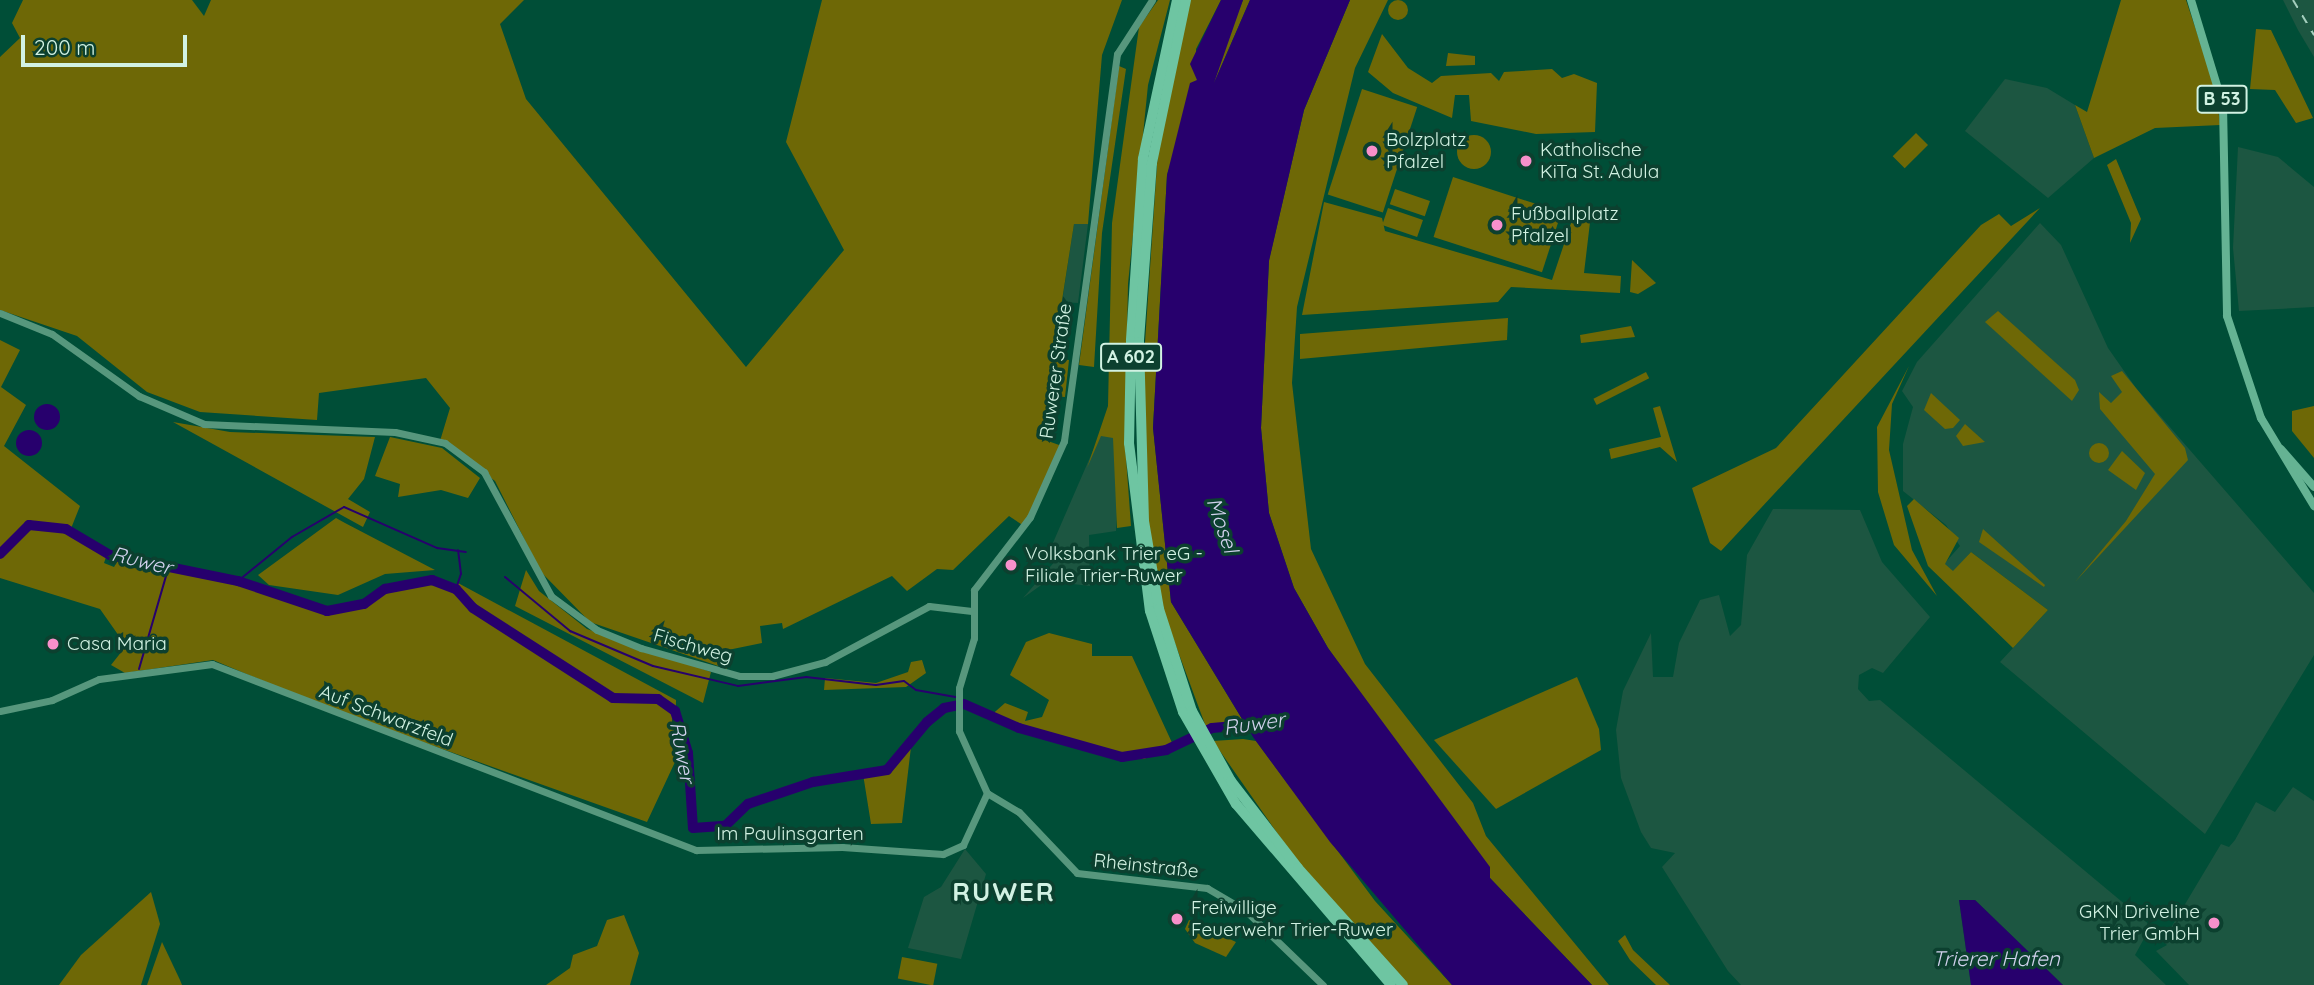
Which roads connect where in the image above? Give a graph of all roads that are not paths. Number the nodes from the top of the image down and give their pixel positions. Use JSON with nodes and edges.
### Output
{"nodes":[{"id":1,"x":1152,"y":0,"type":"edge"},
{"id":2,"x":1177,"y":0,"type":"edge"},
{"id":3,"x":1186,"y":0,"type":"edge"},
{"id":4,"x":2191,"y":0,"type":"edge"},
{"id":5,"x":0,"y":313,"type":"edge"},
{"id":6,"x":2269,"y":436,"type":"junction"},
{"id":7,"x":2314,"y":486,"type":"edge"},
{"id":8,"x":2314,"y":506,"type":"edge"},
{"id":9,"x":972,"y":611,"type":"junction"},
{"id":10,"x":0,"y":711,"type":"edge"},
{"id":11,"x":1188,"y":711,"type":"junction"},
{"id":12,"x":1208,"y":751,"type":"junction"},
{"id":13,"x":987,"y":793,"type":"junction"},
{"id":14,"x":644,"y":828,"type":"joint"},
{"id":15,"x":1323,"y":985,"type":"edge"},
{"id":16,"x":1391,"y":985,"type":"edge"},
{"id":17,"x":1403,"y":985,"type":"edge"}],
"edges":[{"from":1,"to":9,"type":"main road","name":"Ruwerer Straße"},
{"from":2,"to":11,"type":"highway","number":"A 602"},
{"from":3,"to":11,"type":"highway","number":"A 602"},
{"from":4,"to":6,"type":"main road","number":"B 53"},
{"from":5,"to":9,"type":"main road","name":"Fischweg"},
{"from":6,"to":7,"type":"main road"},
{"from":6,"to":8,"type":"main road","number":"B 53"},
{"from":9,"to":13,"type":"main road","name":"Ruwerer Straße"},
{"from":10,"to":14,"type":"main road","name":"Auf Schwarzfeld"},
{"from":11,"to":12,"type":"highway","number":"A 602"},
{"from":12,"to":16,"type":"highway","number":"A 602"},
{"from":12,"to":17,"type":"highway","number":"A 602"},
{"from":13,"to":14,"type":"main road","name":"Im Paulinsgarten"},
{"from":13,"to":15,"type":"main road","name":"Rheinstraße"}]}
